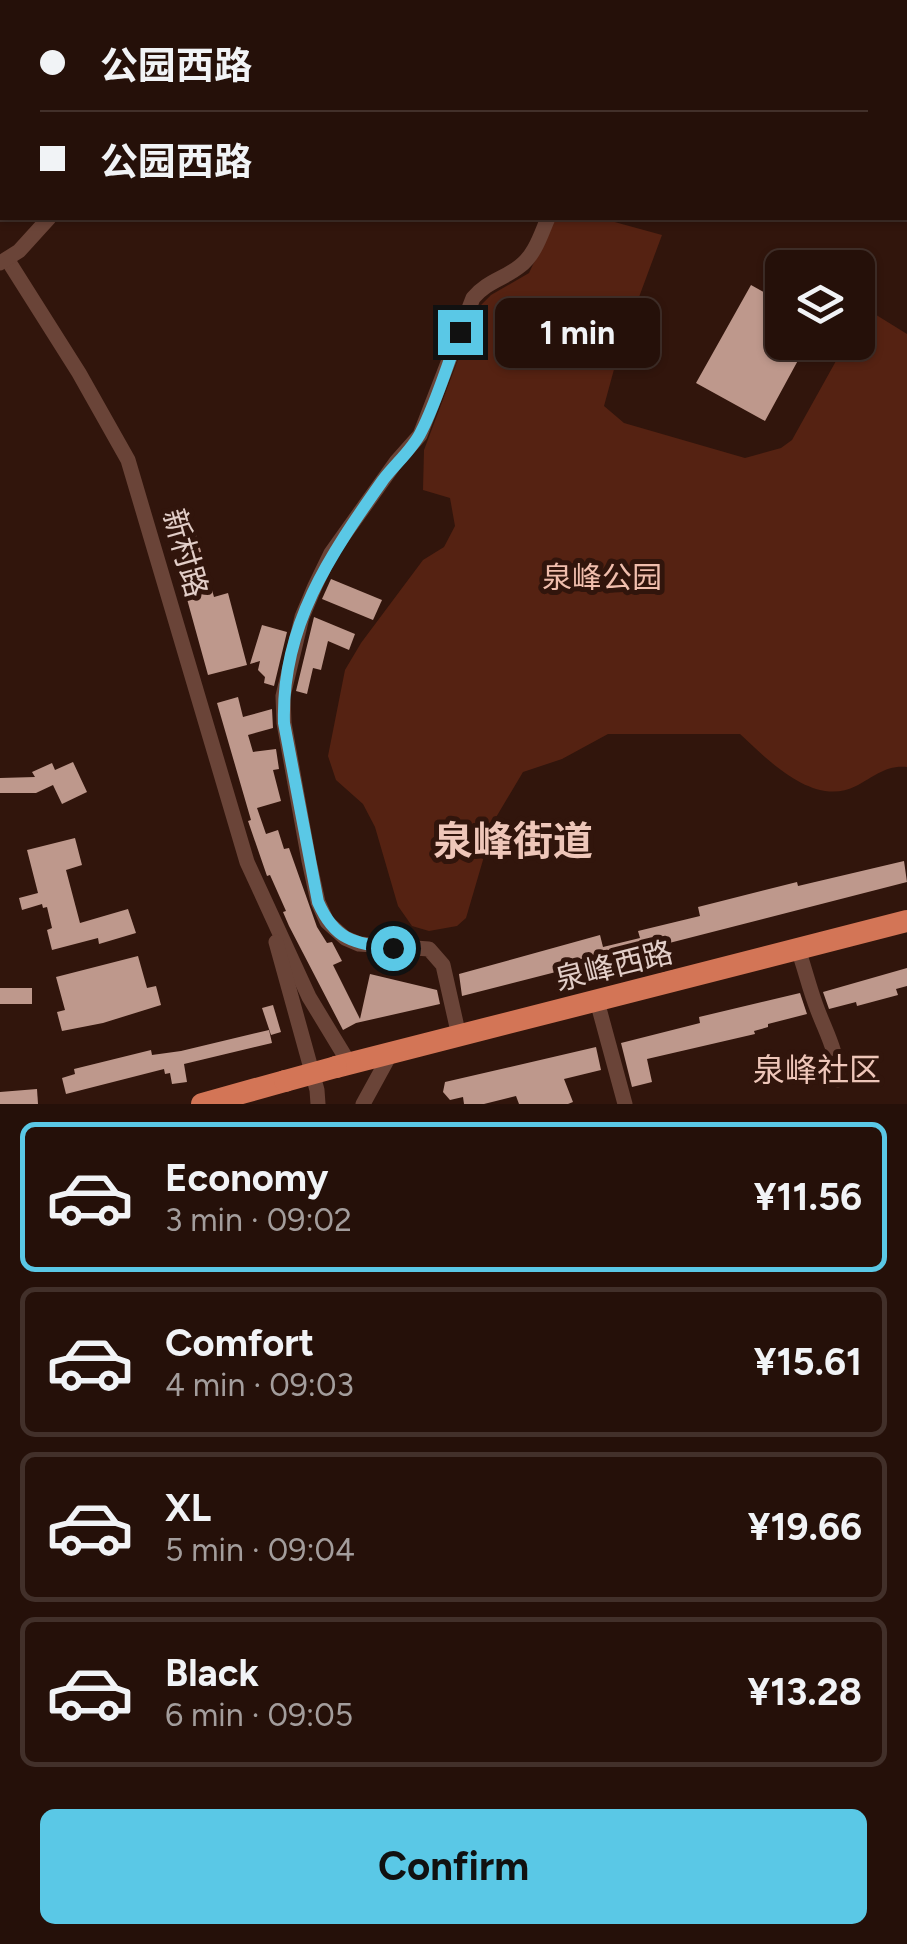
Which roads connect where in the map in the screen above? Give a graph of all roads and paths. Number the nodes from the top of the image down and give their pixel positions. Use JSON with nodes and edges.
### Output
{"nodes":[{"id":1,"x":45,"y":220,"type":"edge"},
{"id":2,"x":547,"y":220,"type":"edge"},
{"id":3,"x":4,"y":261,"type":"edge"},
{"id":4,"x":258,"y":886,"type":"junction"},
{"id":5,"x":907,"y":921,"type":"edge"},
{"id":6,"x":798,"y":949,"type":"junction"},
{"id":7,"x":597,"y":1002,"type":"junction"},
{"id":8,"x":459,"y":1036,"type":"junction"},
{"id":9,"x":391,"y":1053,"type":"junction"},
{"id":10,"x":342,"y":1065,"type":"junction"},
{"id":11,"x":838,"y":1080,"type":"dead end"},
{"id":12,"x":210,"y":1103,"type":"edge"},
{"id":13,"x":318,"y":1104,"type":"edge"},
{"id":14,"x":363,"y":1104,"type":"edge"},
{"id":15,"x":625,"y":1104,"type":"edge"}],
"edges":[{"from":1,"to":3,"type":"street"},
{"from":2,"to":8,"type":"street"},
{"from":3,"to":4,"type":"street","name":"新村路"},
{"from":4,"to":10,"type":"street","name":"新村路"},
{"from":4,"to":13,"type":"street","name":"新村路"},
{"from":5,"to":6,"type":"highway","name":"泉峰西路"},
{"from":6,"to":7,"type":"highway","name":"泉峰西路"},
{"from":6,"to":11,"type":"street"},
{"from":7,"to":8,"type":"highway","name":"泉峰西路"},
{"from":7,"to":15,"type":"street"},
{"from":8,"to":9,"type":"highway","name":"泉峰西路"},
{"from":9,"to":10,"type":"highway","name":"泉峰西路"},
{"from":9,"to":14,"type":"street"},
{"from":10,"to":12,"type":"highway","name":"泉峰西路","bridge":true}]}
